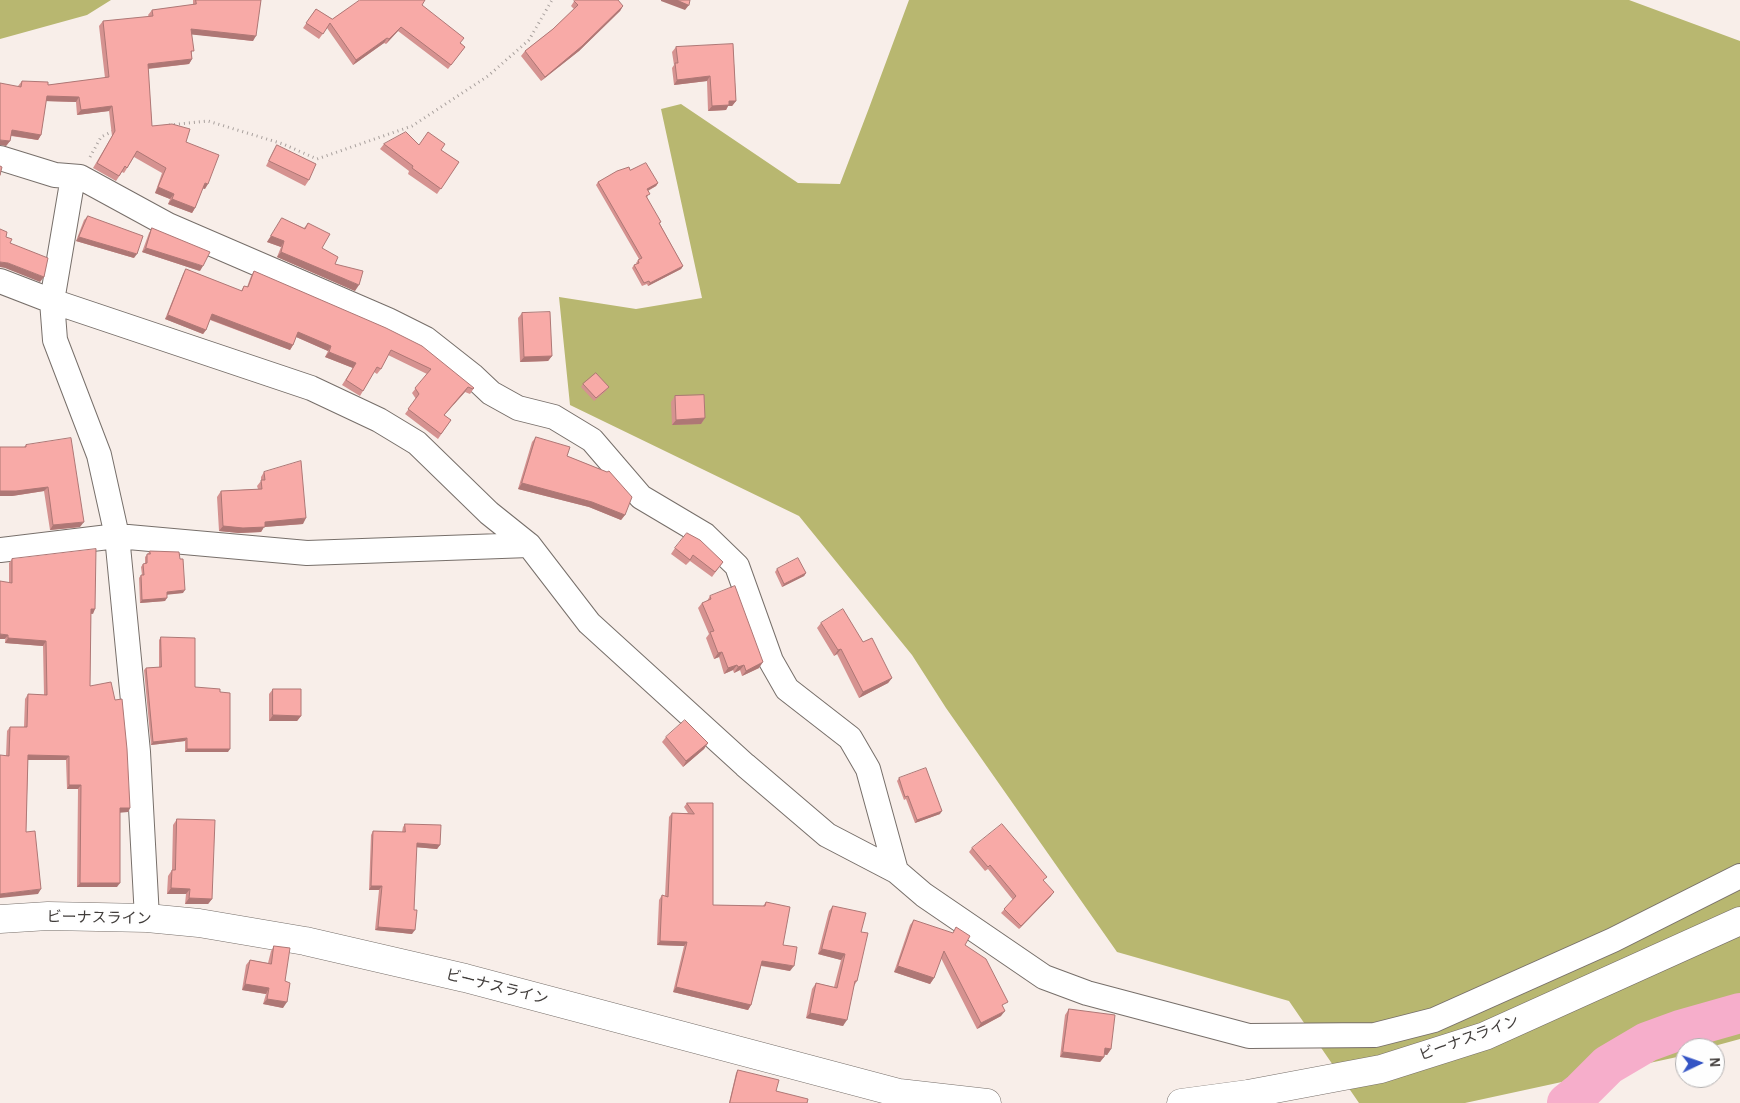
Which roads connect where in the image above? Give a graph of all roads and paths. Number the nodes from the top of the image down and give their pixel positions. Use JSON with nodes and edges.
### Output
{"nodes":[{"id":1,"x":552,"y":0,"type":"edge"},
{"id":2,"x":162,"y":126,"type":"edge"},
{"id":3,"x":116,"y":131,"type":"edge"},
{"id":4,"x":0,"y":158,"type":"edge"},
{"id":5,"x":76,"y":177,"type":"junction"},
{"id":6,"x":0,"y":282,"type":"edge"},
{"id":7,"x":52,"y":301,"type":"junction"},
{"id":8,"x":117,"y":536,"type":"junction"},
{"id":9,"x":529,"y":544,"type":"junction"},
{"id":10,"x":0,"y":550,"type":"edge"},
{"id":11,"x":896,"y":871,"type":"junction"},
{"id":12,"x":1740,"y":876,"type":"edge"},
{"id":13,"x":147,"y":918,"type":"junction"},
{"id":14,"x":0,"y":919,"type":"edge"},
{"id":15,"x":1740,"y":921,"type":"edge"},
{"id":16,"x":987,"y":1103,"type":"edge"},
{"id":17,"x":1181,"y":1103,"type":"edge"}],
"edges":[{"from":1,"to":2,"type":"path"},
{"from":3,"to":5,"type":"path"},
{"from":4,"to":5,"type":"street"},
{"from":5,"to":7,"type":"street"},
{"from":5,"to":11,"type":"street"},
{"from":6,"to":7,"type":"street"},
{"from":7,"to":8,"type":"street"},
{"from":7,"to":9,"type":"street"},
{"from":8,"to":9,"type":"street"},
{"from":8,"to":10,"type":"street"},
{"from":8,"to":13,"type":"street"},
{"from":9,"to":11,"type":"street"},
{"from":11,"to":12,"type":"street"},
{"from":13,"to":14,"type":"main road","name":"ビーナスライン"},
{"from":13,"to":16,"type":"main road","name":"ビーナスライン"},
{"from":15,"to":17,"type":"main road","name":"ビーナスライン"}]}
